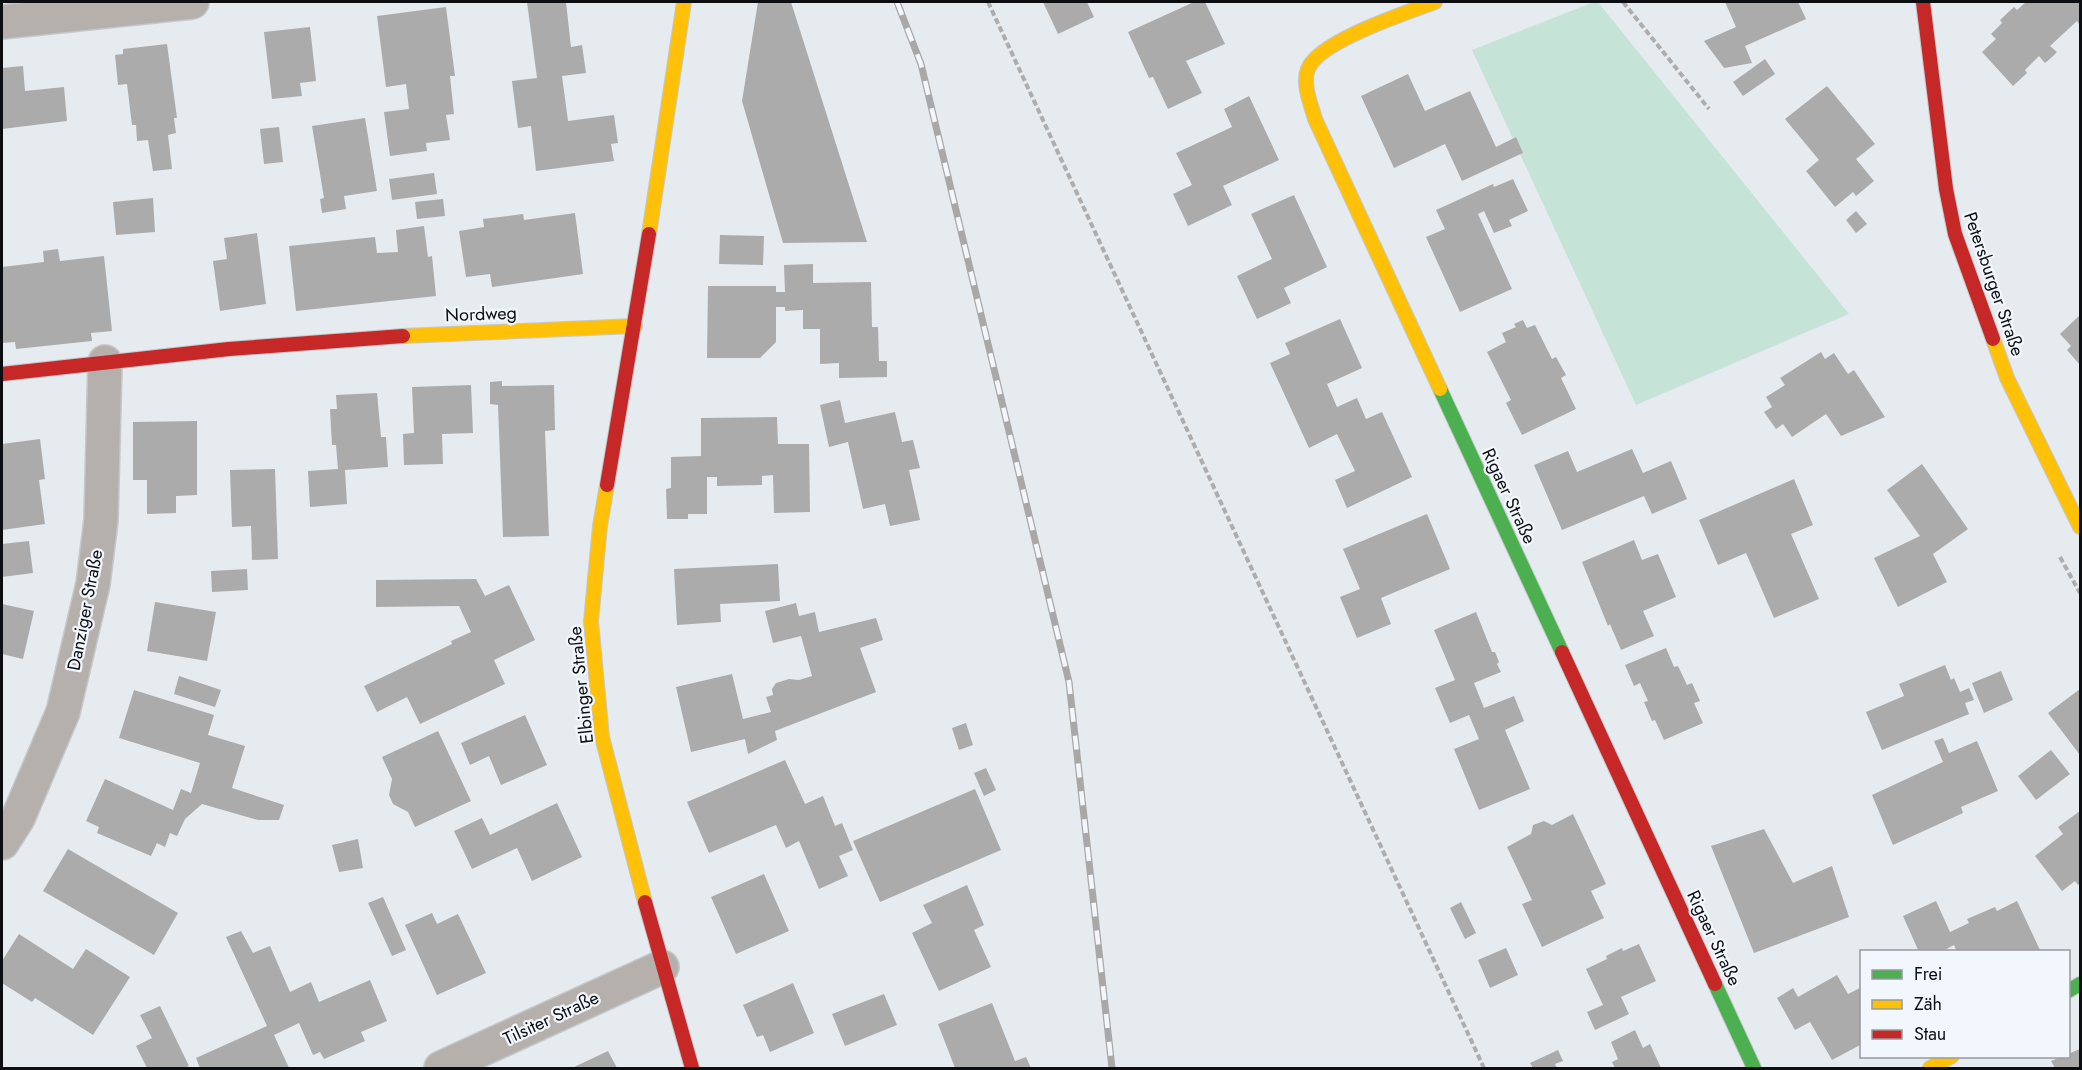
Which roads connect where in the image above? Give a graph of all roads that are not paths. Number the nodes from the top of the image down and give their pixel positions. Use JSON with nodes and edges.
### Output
{"nodes":[{"id":1,"x":192,"y":2,"type":"edge"},
{"id":2,"x":684,"y":2,"type":"edge"},
{"id":3,"x":1435,"y":2,"type":"edge"},
{"id":4,"x":1923,"y":2,"type":"edge"},
{"id":5,"x":2,"y":22,"type":"edge"},
{"id":6,"x":635,"y":326,"type":"junction"},
{"id":7,"x":105,"y":362,"type":"junction"},
{"id":8,"x":2,"y":374,"type":"edge"},
{"id":9,"x":2080,"y":527,"type":"edge"},
{"id":10,"x":2,"y":843,"type":"edge"},
{"id":11,"x":662,"y":967,"type":"junction"},
{"id":12,"x":1948,"y":1058,"type":"edge"},
{"id":13,"x":441,"y":1068,"type":"edge"},
{"id":14,"x":692,"y":1068,"type":"edge"},
{"id":15,"x":1754,"y":1068,"type":"edge"},
{"id":16,"x":1930,"y":1068,"type":"edge"}],
"edges":[{"from":1,"to":5,"type":"street"},
{"from":2,"to":6,"type":"street"},
{"from":3,"to":15,"type":"street","name":"Rigaer Straße"},
{"from":4,"to":9,"type":"street","name":"Petersburger Straße"},
{"from":6,"to":7,"type":"street","name":"Nordweg"},
{"from":6,"to":11,"type":"street","name":"Elbinger Straße"},
{"from":7,"to":8,"type":"street","name":"Nordweg"},
{"from":7,"to":10,"type":"street","name":"Danziger Straße"},
{"from":11,"to":13,"type":"street","name":"Tilsiter Straße"},
{"from":11,"to":14,"type":"street","name":"Elbinger Straße"},
{"from":12,"to":16,"type":"street"}]}
